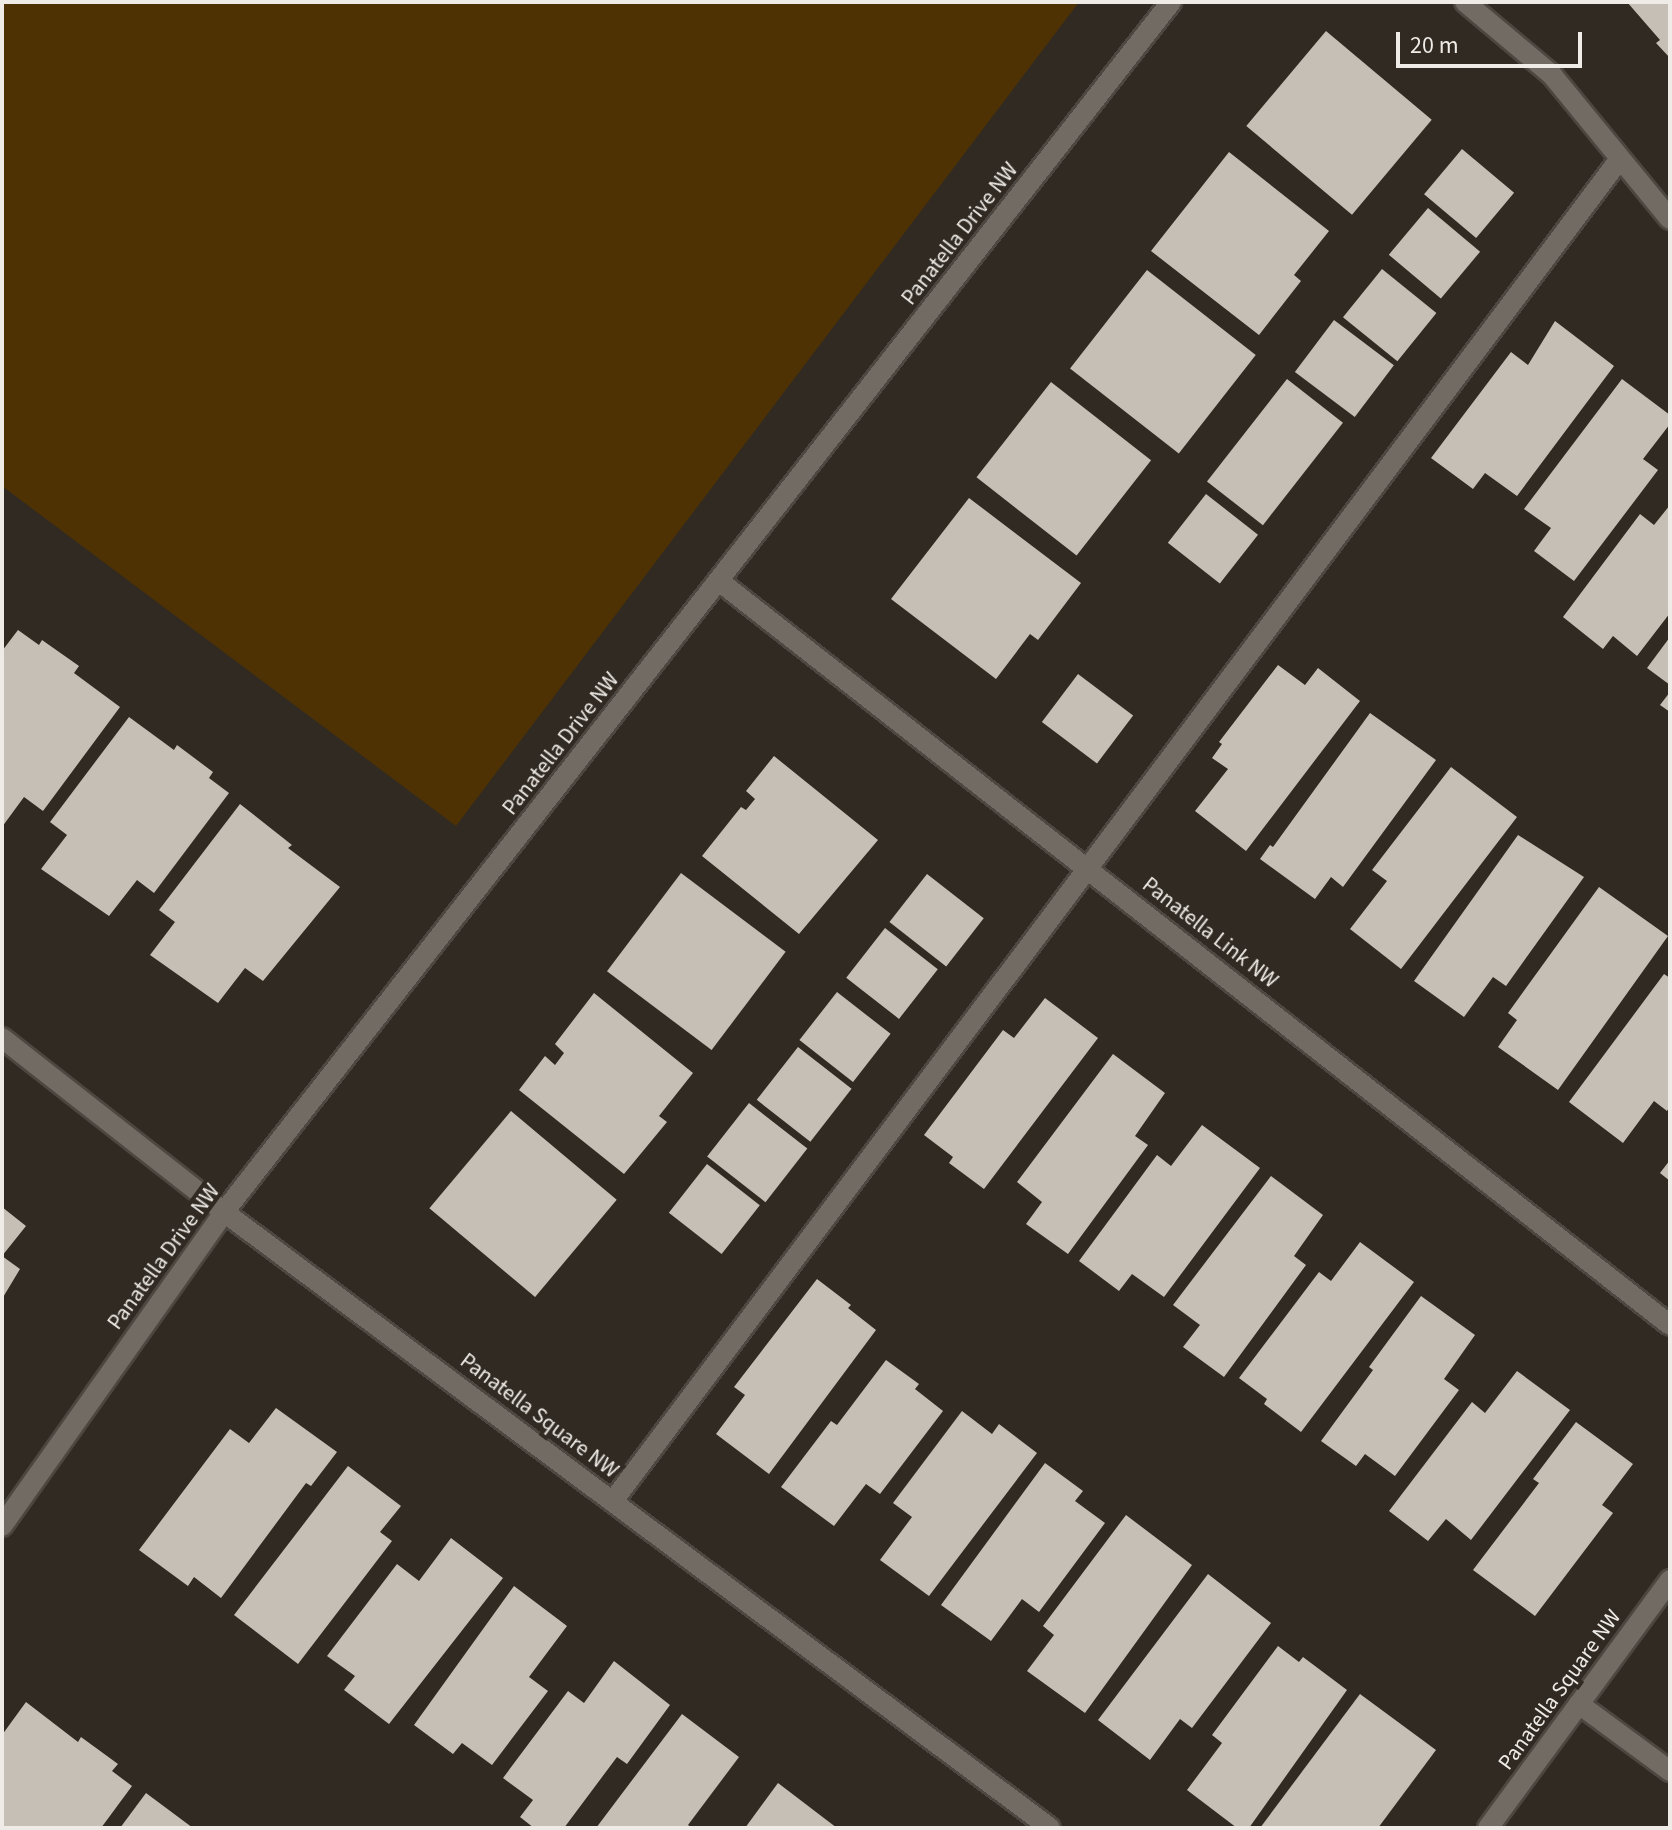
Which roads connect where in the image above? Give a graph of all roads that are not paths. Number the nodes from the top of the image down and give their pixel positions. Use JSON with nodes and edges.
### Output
{"nodes":[{"id":1,"x":1171,"y":2,"type":"edge"},
{"id":2,"x":1465,"y":2,"type":"edge"},
{"id":3,"x":1619,"y":160,"type":"junction"},
{"id":4,"x":1670,"y":219,"type":"edge"},
{"id":5,"x":719,"y":581,"type":"junction"},
{"id":6,"x":1088,"y":868,"type":"junction"},
{"id":7,"x":2,"y":1038,"type":"edge"},
{"id":8,"x":224,"y":1212,"type":"junction"},
{"id":9,"x":1670,"y":1325,"type":"edge"},
{"id":10,"x":613,"y":1501,"type":"junction"},
{"id":11,"x":2,"y":1526,"type":"edge"},
{"id":12,"x":1670,"y":1580,"type":"edge"},
{"id":13,"x":1579,"y":1704,"type":"junction"},
{"id":14,"x":1670,"y":1771,"type":"edge"},
{"id":15,"x":1050,"y":1828,"type":"edge"},
{"id":16,"x":1488,"y":1828,"type":"edge"}],
"edges":[{"from":1,"to":5,"type":"street","name":"Panatella Drive NW"},
{"from":2,"to":3,"type":"street"},
{"from":3,"to":4,"type":"street"},
{"from":3,"to":6,"type":"street"},
{"from":5,"to":6,"type":"street","name":"Panatella Link NW"},
{"from":5,"to":8,"type":"street","name":"Panatella Drive NW"},
{"from":6,"to":9,"type":"street","name":"Panatella Link NW"},
{"from":6,"to":10,"type":"street"},
{"from":7,"to":8,"type":"street","name":"Panatella Square NW"},
{"from":8,"to":10,"type":"street","name":"Panatella Square NW"},
{"from":8,"to":11,"type":"street","name":"Panatella Drive NW"},
{"from":10,"to":15,"type":"street","name":"Panatella Square NW"},
{"from":12,"to":13,"type":"street","name":"Panatella Square NW"},
{"from":13,"to":14,"type":"street"},
{"from":13,"to":16,"type":"street","name":"Panatella Square NW"}]}
